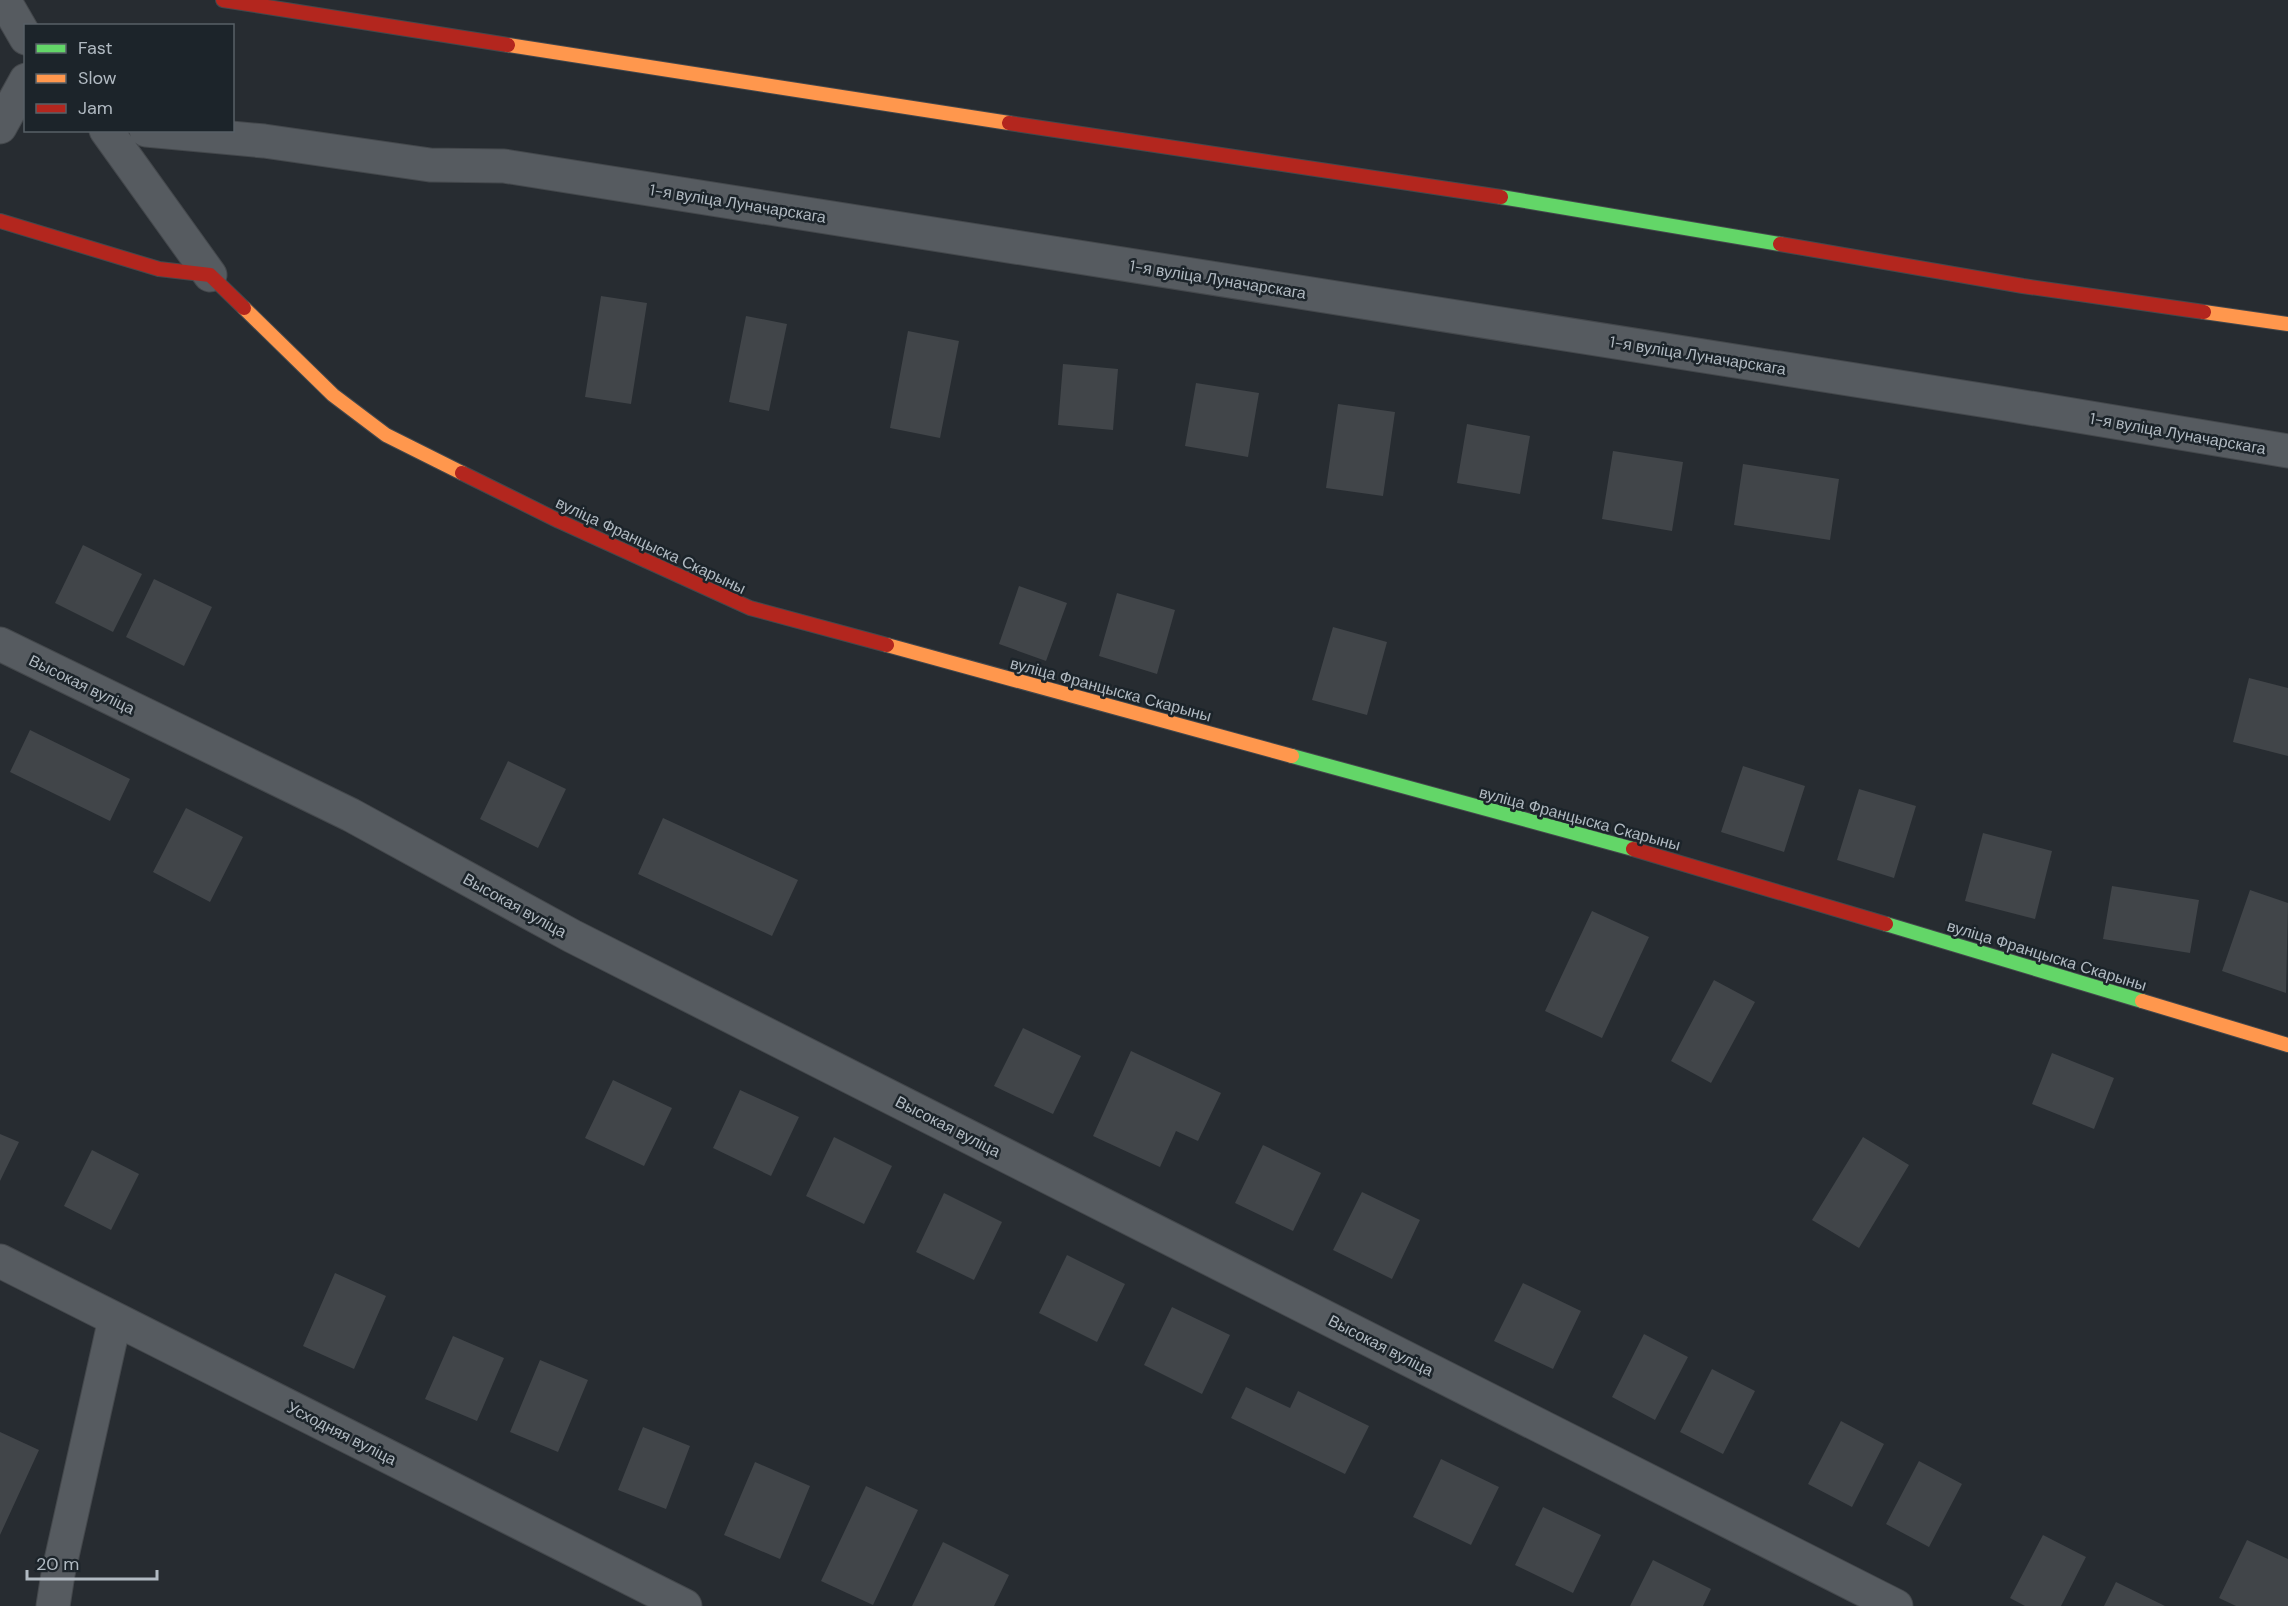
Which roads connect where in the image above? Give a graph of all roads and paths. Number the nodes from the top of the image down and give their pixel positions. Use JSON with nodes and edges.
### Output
{"nodes":[{"id":1,"x":4,"y":0,"type":"edge"},
{"id":2,"x":223,"y":0,"type":"edge"},
{"id":3,"x":24,"y":35,"type":"edge"},
{"id":4,"x":24,"y":84,"type":"edge"},
{"id":5,"x":0,"y":127,"type":"edge"},
{"id":6,"x":167,"y":132,"type":"edge"},
{"id":7,"x":117,"y":133,"type":"edge"},
{"id":8,"x":0,"y":221,"type":"edge"},
{"id":9,"x":210,"y":275,"type":"junction"},
{"id":10,"x":2288,"y":324,"type":"edge"},
{"id":11,"x":2288,"y":452,"type":"edge"},
{"id":12,"x":0,"y":644,"type":"edge"},
{"id":13,"x":2288,"y":1045,"type":"edge"},
{"id":14,"x":0,"y":1261,"type":"edge"},
{"id":15,"x":115,"y":1319,"type":"junction"},
{"id":16,"x":53,"y":1606,"type":"edge"},
{"id":17,"x":685,"y":1606,"type":"edge"},
{"id":18,"x":1896,"y":1606,"type":"edge"}],
"edges":[{"from":1,"to":3,"type":"street"},
{"from":2,"to":10,"type":"street"},
{"from":4,"to":5,"type":"street"},
{"from":6,"to":11,"type":"street","name":"1-я вуліца Луначарскага"},
{"from":7,"to":9,"type":"street"},
{"from":8,"to":9,"type":"street"},
{"from":9,"to":13,"type":"street","name":"вуліца Францыска Скарыны"},
{"from":12,"to":18,"type":"street","name":"Высокая вуліца"},
{"from":14,"to":15,"type":"street","name":"Усходняя вуліца"},
{"from":15,"to":16,"type":"street"},
{"from":15,"to":17,"type":"street","name":"Усходняя вуліца"}]}
